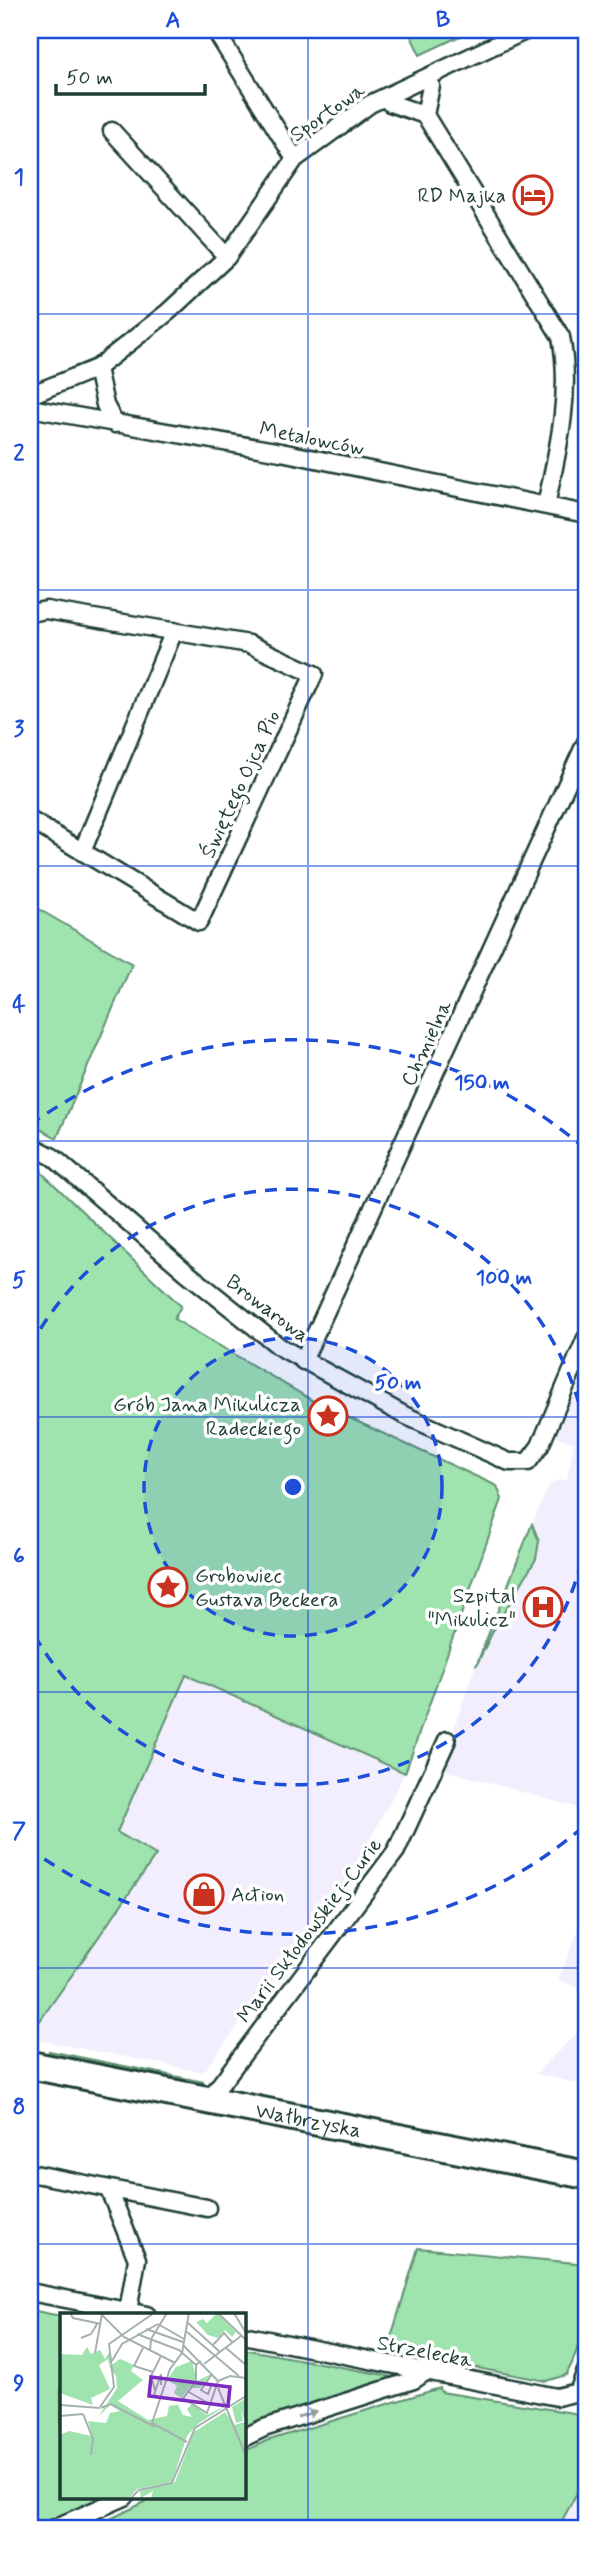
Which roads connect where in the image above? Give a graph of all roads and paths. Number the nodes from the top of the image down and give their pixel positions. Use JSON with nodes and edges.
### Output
{"nodes":[{"id":1,"x":215,"y":30,"type":"edge"},
{"id":2,"x":527,"y":30,"type":"edge"},
{"id":3,"x":429,"y":78,"type":"junction"},
{"id":4,"x":386,"y":98,"type":"junction"},
{"id":5,"x":425,"y":116,"type":"junction"},
{"id":6,"x":112,"y":131,"type":"dead end"},
{"id":7,"x":295,"y":159,"type":"junction"},
{"id":8,"x":228,"y":257,"type":"junction"},
{"id":9,"x":97,"y":369,"type":"junction"},
{"id":10,"x":30,"y":395,"type":"edge"},
{"id":11,"x":30,"y":408,"type":"edge"},
{"id":12,"x":116,"y":424,"type":"junction"},
{"id":13,"x":546,"y":505,"type":"junction"},
{"id":14,"x":586,"y":514,"type":"edge"},
{"id":15,"x":30,"y":613,"type":"edge"},
{"id":16,"x":174,"y":631,"type":"junction"},
{"id":17,"x":586,"y":743,"type":"edge"},
{"id":18,"x":30,"y":820,"type":"edge"},
{"id":19,"x":82,"y":852,"type":"junction"},
{"id":20,"x":30,"y":1145,"type":"edge"},
{"id":21,"x":586,"y":1338,"type":"edge"},
{"id":22,"x":303,"y":1361,"type":"junction"},
{"id":23,"x":447,"y":1740,"type":"dead end"},
{"id":24,"x":30,"y":2065,"type":"edge"},
{"id":25,"x":213,"y":2102,"type":"junction"},
{"id":26,"x":30,"y":2173,"type":"edge"},
{"id":27,"x":586,"y":2175,"type":"edge"},
{"id":28,"x":109,"y":2190,"type":"junction"},
{"id":29,"x":207,"y":2208,"type":"dead end"},
{"id":30,"x":30,"y":2292,"type":"edge"},
{"id":31,"x":128,"y":2311,"type":"junction"},
{"id":32,"x":138,"y":2313,"type":"edge"},
{"id":33,"x":245,"y":2335,"type":"edge"},
{"id":34,"x":586,"y":2371,"type":"edge"},
{"id":35,"x":424,"y":2373,"type":"junction"},
{"id":36,"x":245,"y":2437,"type":"edge"},
{"id":37,"x":123,"y":2498,"type":"edge"},
{"id":38,"x":54,"y":2528,"type":"edge"}],
"edges":[{"from":1,"to":7,"type":"street"},
{"from":2,"to":3,"type":"street","name":"Sportowa"},
{"from":3,"to":4,"type":"street","name":"Sportowa"},
{"from":3,"to":5,"type":"street"},
{"from":4,"to":5,"type":"street"},
{"from":4,"to":7,"type":"street","name":"Sportowa"},
{"from":5,"to":13,"type":"street"},
{"from":6,"to":8,"type":"street"},
{"from":7,"to":8,"type":"street","name":"Sportowa"},
{"from":8,"to":9,"type":"street","name":"Sportowa"},
{"from":9,"to":10,"type":"street","name":"Sportowa"},
{"from":9,"to":12,"type":"street"},
{"from":11,"to":12,"type":"street","name":"Metalowców"},
{"from":12,"to":13,"type":"street","name":"Metalowców"},
{"from":13,"to":14,"type":"street","name":"Metalowców"},
{"from":15,"to":16,"type":"street","name":"Świętego Ojca Pio"},
{"from":16,"to":19,"type":"street"},
{"from":16,"to":19,"type":"street","name":"Świętego Ojca Pio"},
{"from":17,"to":22,"type":"street","name":"Chmielna"},
{"from":18,"to":19,"type":"street","name":"Świętego Ojca Pio"},
{"from":20,"to":22,"type":"street","name":"Browarowa"},
{"from":21,"to":22,"type":"street","name":"Browarowa"},
{"from":23,"to":25,"type":"street","name":"Marii Skłodowskiej-Curie"},
{"from":24,"to":25,"type":"main road","name":"Wałbrzyska"},
{"from":25,"to":27,"type":"main road","name":"Wałbrzyska"},
{"from":26,"to":28,"type":"street"},
{"from":28,"to":29,"type":"street"},
{"from":28,"to":31,"type":"street"},
{"from":30,"to":31,"type":"street"},
{"from":31,"to":32,"type":"street"},
{"from":33,"to":35,"type":"street","name":"Strzelecka"},
{"from":34,"to":35,"type":"street","name":"Strzelecka"},
{"from":36,"to":35,"type":"street","one_way":true},
{"from":37,"to":38,"type":"street"}]}
